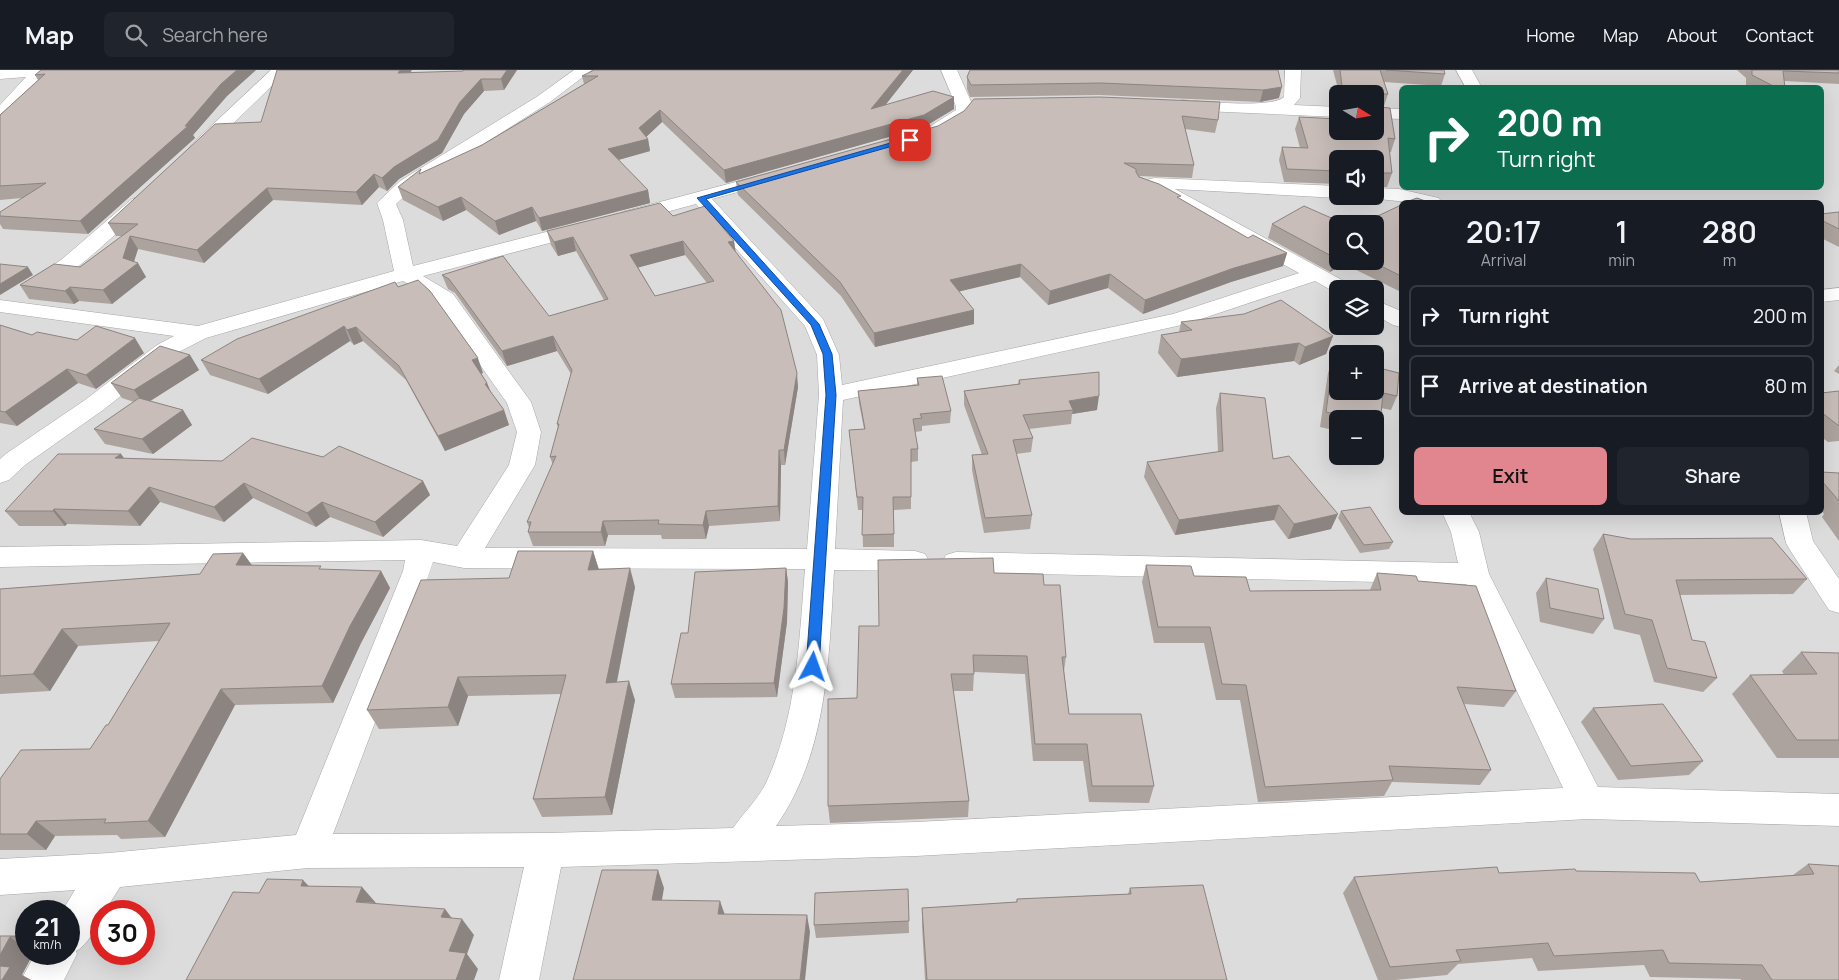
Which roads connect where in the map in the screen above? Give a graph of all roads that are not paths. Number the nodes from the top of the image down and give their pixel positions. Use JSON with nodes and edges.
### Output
{"nodes":[{"id":1,"x":60,"y":70,"type":"edge"},
{"id":2,"x":280,"y":70,"type":"edge"},
{"id":3,"x":584,"y":70,"type":"edge"},
{"id":4,"x":949,"y":70,"type":"edge"},
{"id":5,"x":1293,"y":70,"type":"edge"},
{"id":6,"x":1464,"y":70,"type":"edge"},
{"id":7,"x":38,"y":72,"type":"junction"},
{"id":8,"x":0,"y":74,"type":"edge"},
{"id":9,"x":1472,"y":85,"type":"edge"},
{"id":10,"x":1165,"y":104,"type":"edge"},
{"id":11,"x":1260,"y":108,"type":"junction"},
{"id":12,"x":1329,"y":112,"type":"edge"},
{"id":13,"x":1384,"y":113,"type":"edge"},
{"id":14,"x":1399,"y":114,"type":"edge"},
{"id":15,"x":0,"y":115,"type":"edge"},
{"id":16,"x":917,"y":137,"type":"edge"},
{"id":17,"x":188,"y":157,"type":"edge"},
{"id":18,"x":786,"y":174,"type":"edge"},
{"id":19,"x":153,"y":190,"type":"edge"},
{"id":20,"x":1329,"y":192,"type":"edge"},
{"id":21,"x":1384,"y":195,"type":"edge"},
{"id":22,"x":701,"y":198,"type":"junction"},
{"id":23,"x":1421,"y":200,"type":"edge"},
{"id":24,"x":405,"y":274,"type":"junction"},
{"id":25,"x":1316,"y":274,"type":"junction"},
{"id":26,"x":1329,"y":281,"type":"edge"},
{"id":27,"x":1839,"y":294,"type":"edge"},
{"id":28,"x":1824,"y":296,"type":"edge"},
{"id":29,"x":1384,"y":311,"type":"edge"},
{"id":30,"x":1399,"y":319,"type":"edge"},
{"id":31,"x":198,"y":333,"type":"junction"},
{"id":32,"x":831,"y":395,"type":"junction"},
{"id":33,"x":5,"y":463,"type":"edge"},
{"id":34,"x":1456,"y":515,"type":"edge"},
{"id":35,"x":1793,"y":515,"type":"edge"},
{"id":36,"x":421,"y":550,"type":"junction"},
{"id":37,"x":0,"y":557,"type":"edge"},
{"id":38,"x":464,"y":558,"type":"junction"},
{"id":39,"x":820,"y":559,"type":"junction"},
{"id":40,"x":1474,"y":574,"type":"junction"},
{"id":41,"x":1839,"y":602,"type":"edge"},
{"id":42,"x":1588,"y":803,"type":"junction"},
{"id":43,"x":1839,"y":810,"type":"edge"},
{"id":44,"x":744,"y":842,"type":"junction"},
{"id":45,"x":546,"y":850,"type":"junction"},
{"id":46,"x":308,"y":852,"type":"junction"},
{"id":47,"x":109,"y":871,"type":"junction"},
{"id":48,"x":0,"y":878,"type":"edge"},
{"id":49,"x":80,"y":917,"type":"edge"},
{"id":50,"x":50,"y":965,"type":"edge"},
{"id":51,"x":40,"y":980,"type":"edge"},
{"id":52,"x":519,"y":980,"type":"edge"}],
"edges":[{"from":1,"to":7,"type":"street"},
{"from":2,"to":17,"type":"street"},
{"from":3,"to":24,"type":"street"},
{"from":4,"to":16,"type":"street"},
{"from":5,"to":11,"type":"street"},
{"from":6,"to":9,"type":"street"},
{"from":7,"to":8,"type":"street"},
{"from":7,"to":15,"type":"street"},
{"from":10,"to":11,"type":"street"},
{"from":11,"to":12,"type":"street"},
{"from":13,"to":14,"type":"street"},
{"from":18,"to":22,"type":"street"},
{"from":19,"to":31,"type":"street"},
{"from":20,"to":25,"type":"street"},
{"from":21,"to":23,"type":"street"},
{"from":22,"to":24,"type":"street"},
{"from":22,"to":32,"type":"street"},
{"from":24,"to":31,"type":"street"},
{"from":24,"to":38,"type":"street"},
{"from":25,"to":26,"type":"street"},
{"from":25,"to":32,"type":"street"},
{"from":27,"to":28,"type":"street"},
{"from":29,"to":30,"type":"street"},
{"from":31,"to":33,"type":"street"},
{"from":32,"to":39,"type":"street"},
{"from":34,"to":40,"type":"street"},
{"from":35,"to":41,"type":"street"},
{"from":36,"to":37,"type":"street"},
{"from":36,"to":38,"type":"street"},
{"from":36,"to":46,"type":"street"},
{"from":38,"to":39,"type":"street"},
{"from":39,"to":40,"type":"street"},
{"from":39,"to":44,"type":"street"},
{"from":40,"to":42,"type":"street"},
{"from":42,"to":43,"type":"street"},
{"from":42,"to":44,"type":"street"},
{"from":44,"to":45,"type":"street"},
{"from":45,"to":46,"type":"street"},
{"from":45,"to":52,"type":"street"},
{"from":46,"to":47,"type":"street"},
{"from":47,"to":48,"type":"street"},
{"from":47,"to":49,"type":"street"},
{"from":50,"to":51,"type":"street"}]}
